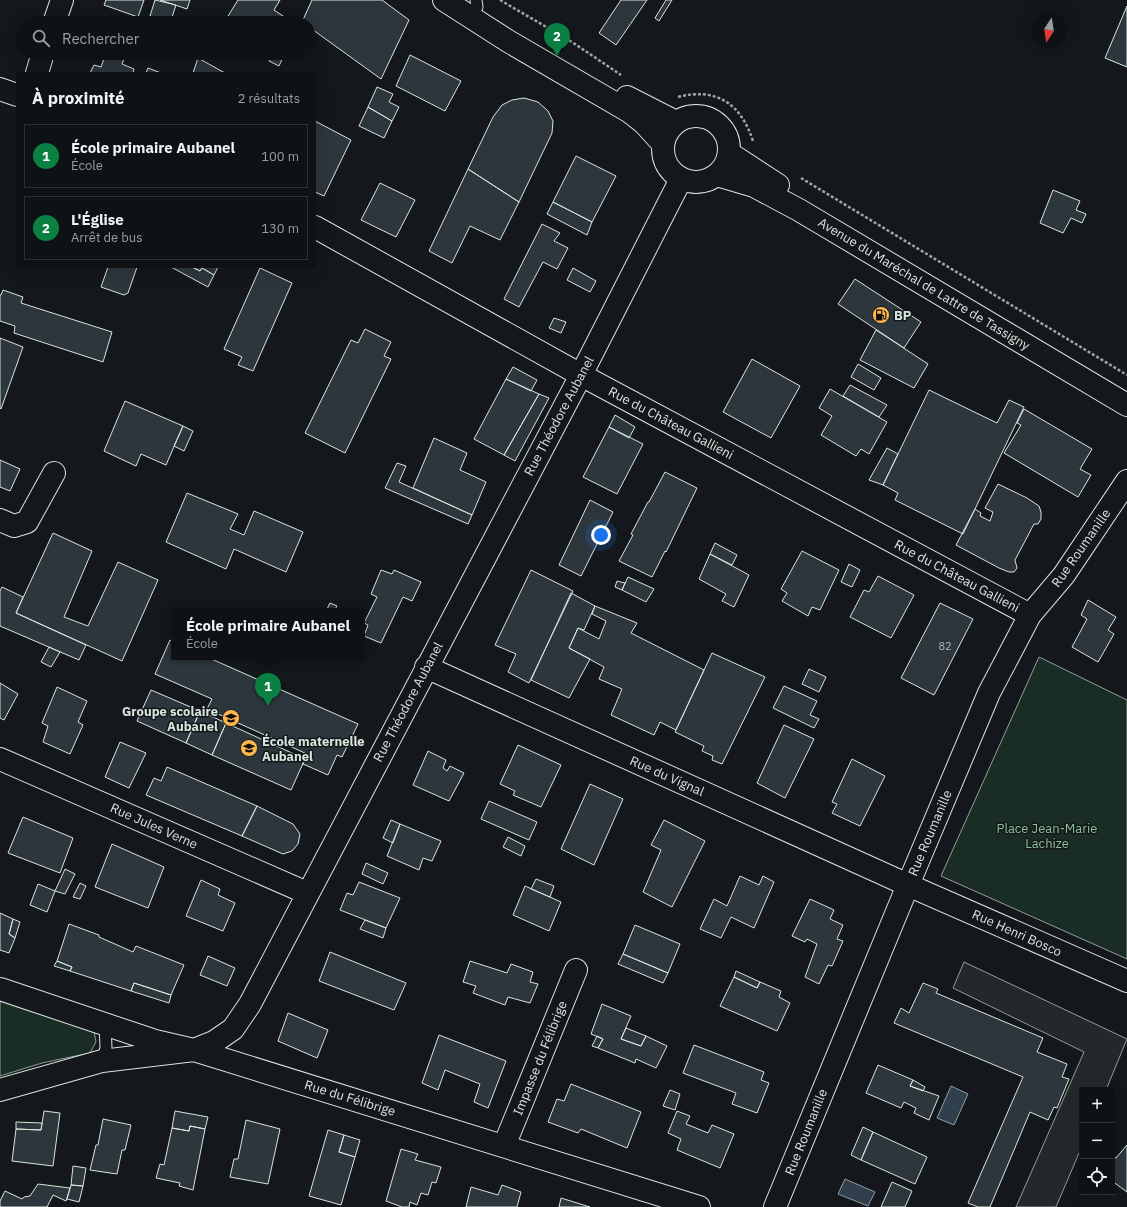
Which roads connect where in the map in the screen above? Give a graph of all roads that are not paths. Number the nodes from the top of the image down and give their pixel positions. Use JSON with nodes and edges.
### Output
{"nodes":[{"id":1,"x":62,"y":0,"type":"edge"},
{"id":2,"x":444,"y":0,"type":"edge"},
{"id":3,"x":473,"y":2,"type":"edge"},
{"id":4,"x":56,"y":16,"type":"edge"},
{"id":5,"x":41,"y":60,"type":"edge"},
{"id":6,"x":36,"y":72,"type":"edge"},
{"id":7,"x":0,"y":89,"type":"edge"},
{"id":8,"x":16,"y":95,"type":"edge"},
{"id":9,"x":676,"y":122,"type":"junction"},
{"id":10,"x":663,"y":144,"type":"junction"},
{"id":11,"x":729,"y":153,"type":"junction"},
{"id":12,"x":717,"y":175,"type":"junction"},
{"id":13,"x":681,"y":179,"type":"junction"},
{"id":14,"x":316,"y":228,"type":"edge"},
{"id":15,"x":581,"y":375,"type":"junction"},
{"id":16,"x":1127,"y":390,"type":"edge"},
{"id":17,"x":1127,"y":405,"type":"edge"},
{"id":18,"x":54,"y":473,"type":"dead end"},
{"id":19,"x":1127,"y":481,"type":"edge"},
{"id":20,"x":0,"y":520,"type":"edge"},
{"id":21,"x":1030,"y":615,"type":"junction"},
{"id":22,"x":426,"y":667,"type":"junction"},
{"id":23,"x":0,"y":759,"type":"edge"},
{"id":24,"x":908,"y":885,"type":"junction"},
{"id":25,"x":307,"y":893,"type":"junction"},
{"id":26,"x":576,"y":970,"type":"dead end"},
{"id":27,"x":1127,"y":982,"type":"edge"},
{"id":28,"x":0,"y":989,"type":"edge"},
{"id":29,"x":105,"y":1024,"type":"junction"},
{"id":30,"x":194,"y":1050,"type":"junction"},
{"id":31,"x":102,"y":1061,"type":"junction"},
{"id":32,"x":0,"y":1090,"type":"edge"},
{"id":33,"x":504,"y":1146,"type":"junction"},
{"id":34,"x":700,"y":1207,"type":"edge"},
{"id":35,"x":775,"y":1207,"type":"edge"}],
"edges":[{"from":1,"to":4,"type":"street"},
{"from":2,"to":10,"type":"street"},
{"from":3,"to":9,"type":"street"},
{"from":5,"to":6,"type":"street"},
{"from":7,"to":8,"type":"street"},
{"from":9,"to":10,"type":"street"},
{"from":9,"to":11,"type":"street"},
{"from":10,"to":13,"type":"street"},
{"from":11,"to":12,"type":"street"},
{"from":11,"to":16,"type":"street","name":"Avenue du Maréchal de Lattre de Tassigny"},
{"from":12,"to":13,"type":"street"},
{"from":12,"to":17,"type":"street","name":"Avenue du Maréchal de Lattre de Tassigny"},
{"from":13,"to":15,"type":"street","name":"Rue Théodore Aubanel"},
{"from":14,"to":15,"type":"street","name":"Rue du Château Gallieni"},
{"from":15,"to":21,"type":"street","name":"Rue du Château Gallieni"},
{"from":15,"to":22,"type":"street","name":"Rue Théodore Aubanel"},
{"from":18,"to":20,"type":"street"},
{"from":19,"to":21,"type":"street","name":"Rue Roumanille"},
{"from":21,"to":24,"type":"street","name":"Rue Roumanille"},
{"from":22,"to":24,"type":"street","name":"Rue du Vignal"},
{"from":22,"to":25,"type":"street","name":"Rue Théodore Aubanel"},
{"from":23,"to":25,"type":"street","name":"Rue Jules Verne"},
{"from":24,"to":27,"type":"street","name":"Rue Henri Bosco"},
{"from":24,"to":35,"type":"street","name":"Rue Roumanille"},
{"from":25,"to":30,"type":"street","name":"Rue Théodore Aubanel"},
{"from":26,"to":33,"type":"street","name":"Impasse du Félibrige"},
{"from":28,"to":29,"type":"street","name":"Rue du Félibrige"},
{"from":29,"to":30,"type":"street","name":"Rue du Félibrige"},
{"from":29,"to":31,"type":"lane"},
{"from":30,"to":31,"type":"street","name":"Rue Théodore Aubanel"},
{"from":30,"to":33,"type":"street","name":"Rue du Félibrige"},
{"from":31,"to":32,"type":"street","name":"Rue Théodore Aubanel"},
{"from":33,"to":34,"type":"street","name":"Rue du Félibrige"}]}
